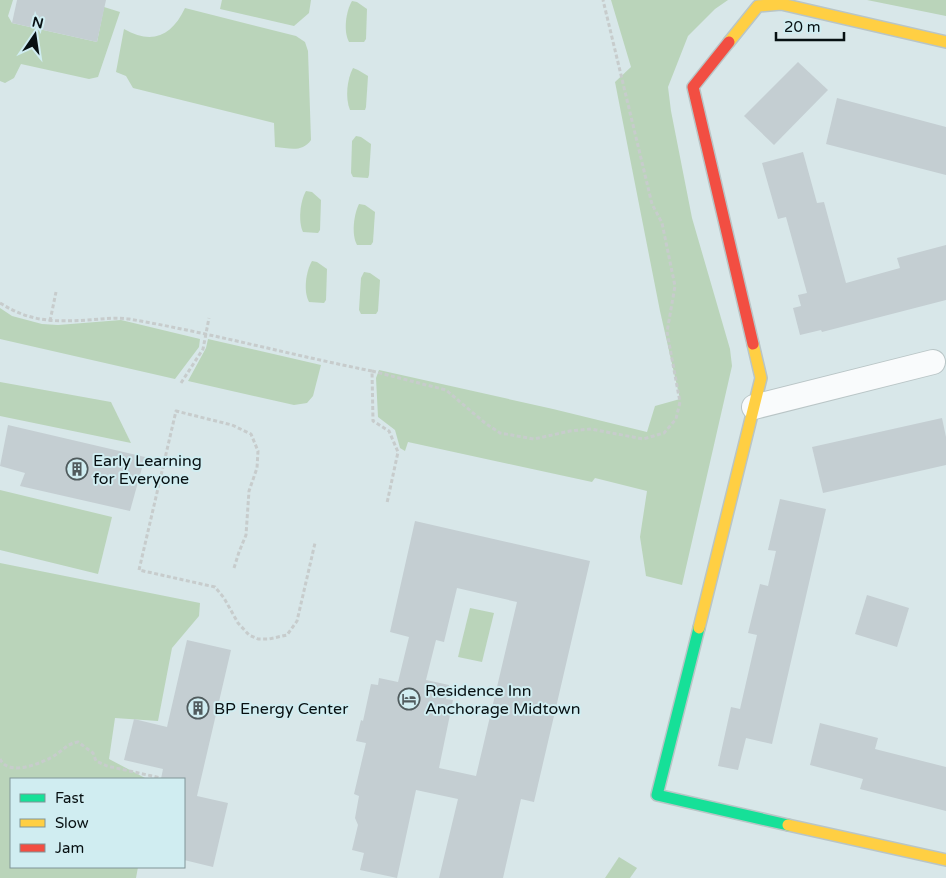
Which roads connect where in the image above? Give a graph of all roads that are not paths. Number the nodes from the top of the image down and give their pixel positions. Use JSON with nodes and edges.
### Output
{"nodes":[{"id":1,"x":946,"y":42,"type":"edge"},
{"id":2,"x":932,"y":362,"type":"dead end"},
{"id":3,"x":754,"y":407,"type":"junction"},
{"id":4,"x":946,"y":860,"type":"edge"}],
"edges":[{"from":1,"to":3,"type":"street"},
{"from":2,"to":3,"type":"street"},
{"from":3,"to":4,"type":"street"}]}
